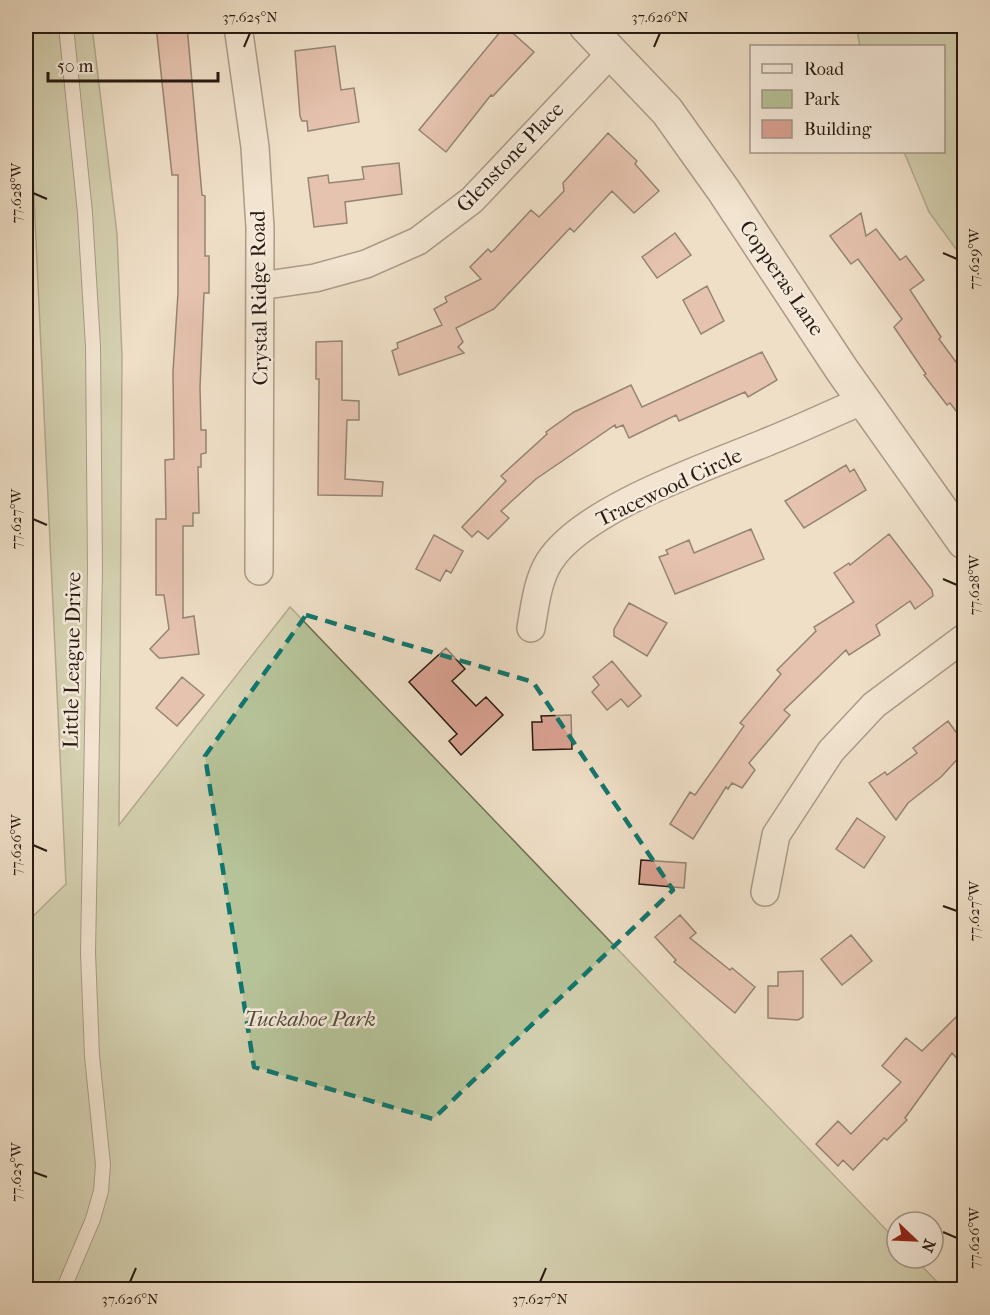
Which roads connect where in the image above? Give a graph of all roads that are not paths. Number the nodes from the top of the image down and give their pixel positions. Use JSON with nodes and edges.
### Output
{"nodes":[{"id":1,"x":66,"y":26,"type":"edge"},
{"id":2,"x":238,"y":26,"type":"edge"},
{"id":3,"x":586,"y":26,"type":"edge"},
{"id":4,"x":612,"y":51,"type":"junction"},
{"id":5,"x":260,"y":286,"type":"junction"},
{"id":6,"x":864,"y":400,"type":"junction"},
{"id":7,"x":964,"y":542,"type":"edge"},
{"id":8,"x":259,"y":571,"type":"dead end"},
{"id":9,"x":531,"y":628,"type":"dead end"},
{"id":10,"x":964,"y":638,"type":"edge"},
{"id":11,"x":765,"y":892,"type":"dead end"},
{"id":12,"x":63,"y":1290,"type":"edge"}],
"edges":[{"from":1,"to":12,"type":"lane","name":"Little League Drive"},
{"from":2,"to":5,"type":"street","name":"Crystal Ridge Road"},
{"from":3,"to":4,"type":"street","name":"Copperas Lane"},
{"from":4,"to":5,"type":"street","name":"Glenstone Place"},
{"from":4,"to":6,"type":"street","name":"Copperas Lane"},
{"from":5,"to":8,"type":"street","name":"Crystal Ridge Road"},
{"from":6,"to":7,"type":"street","name":"Copperas Lane"},
{"from":6,"to":9,"type":"street","name":"Tracewood Circle"},
{"from":10,"to":11,"type":"street"}]}
